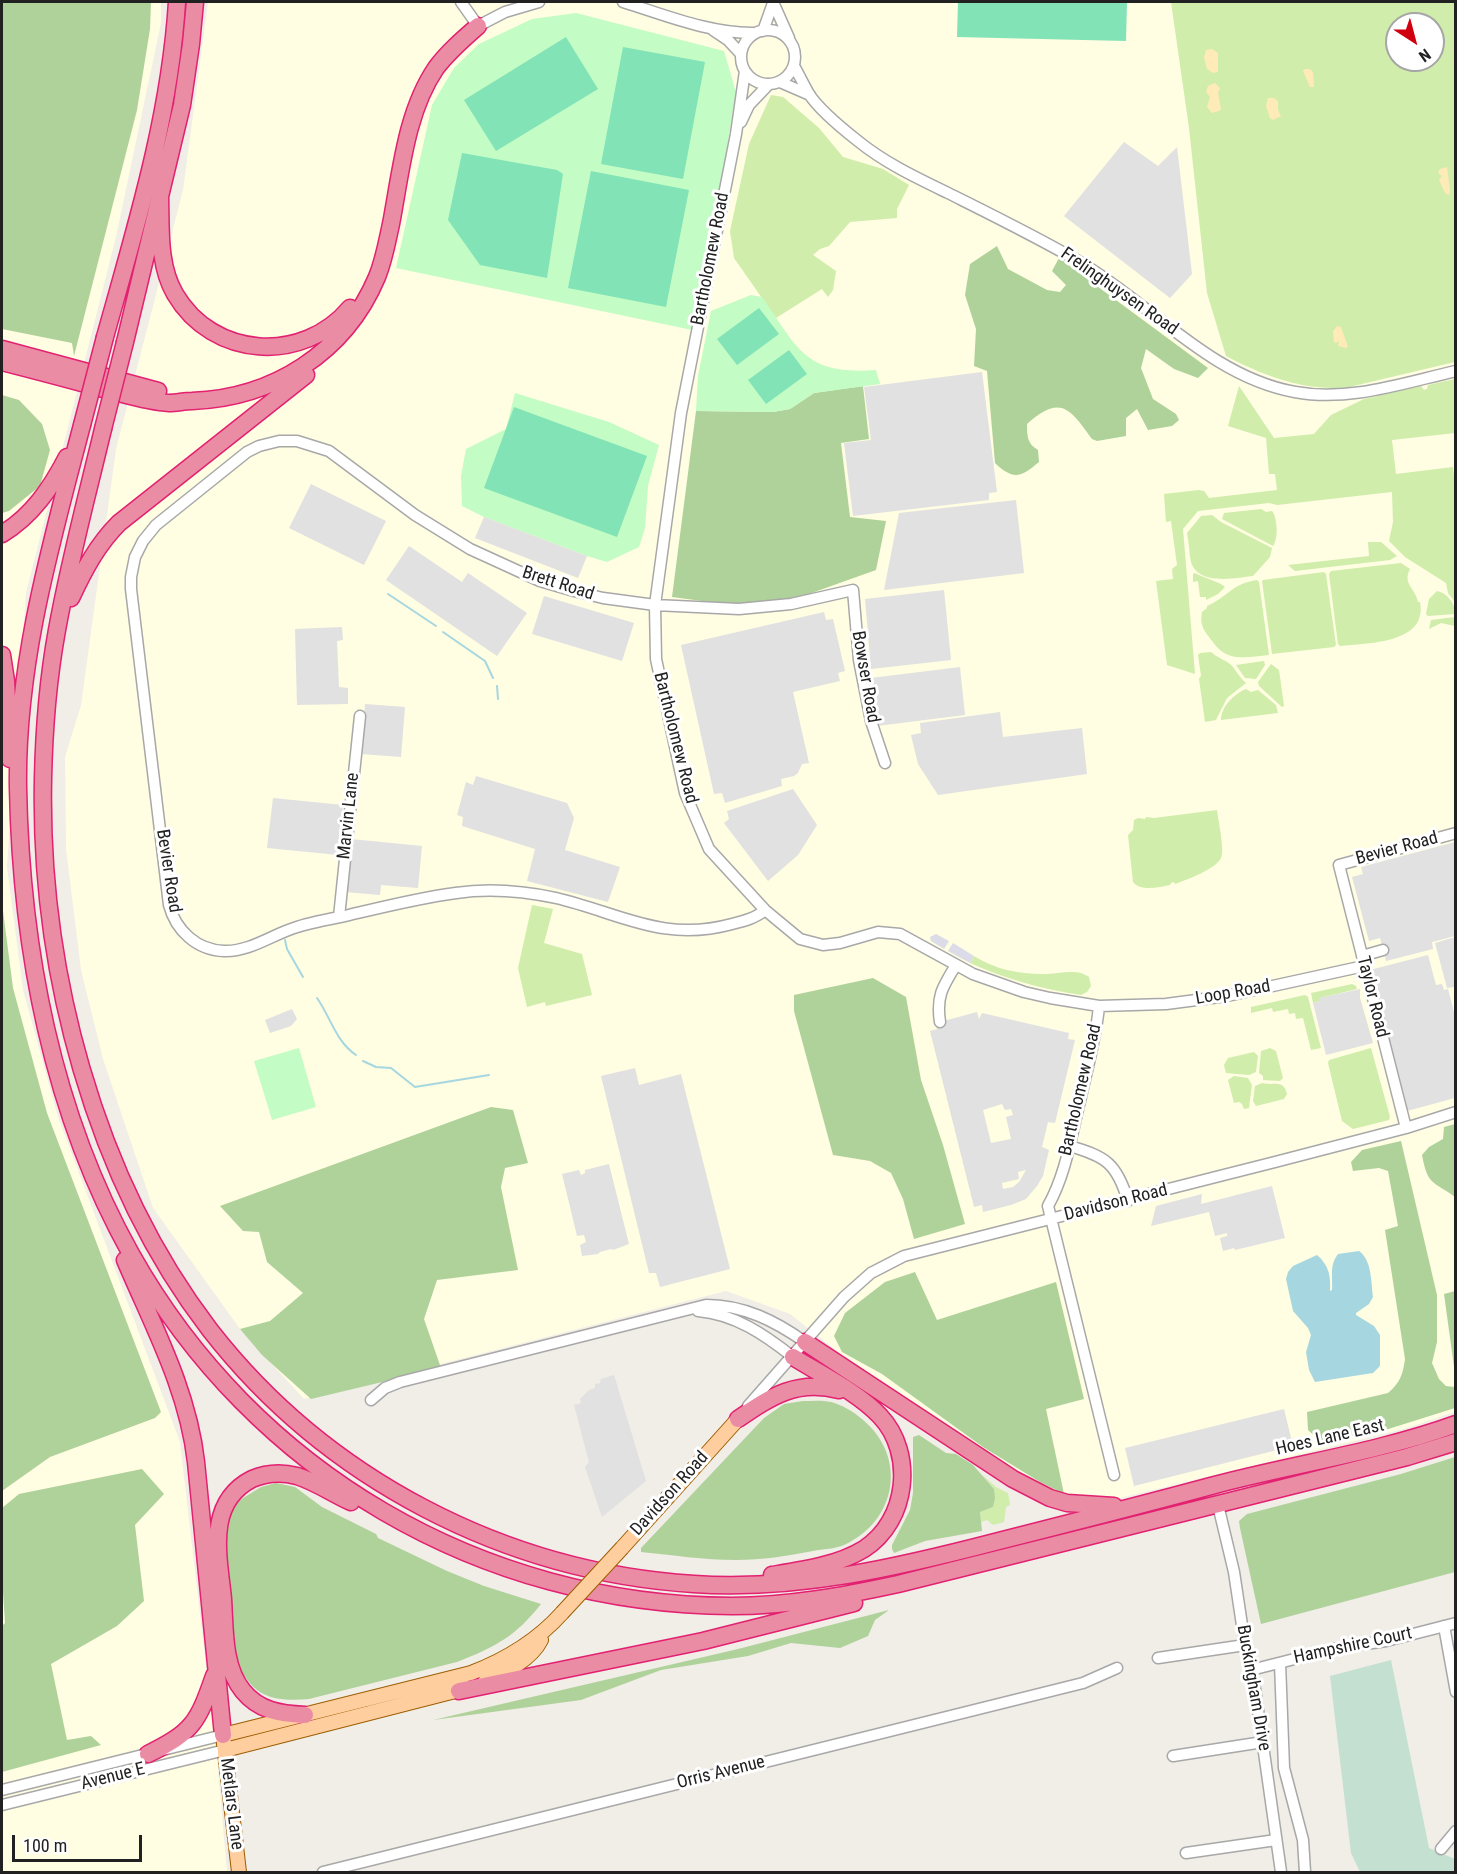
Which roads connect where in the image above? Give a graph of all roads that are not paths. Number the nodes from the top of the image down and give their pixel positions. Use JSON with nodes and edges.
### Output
{"nodes":[{"id":1,"x":171,"y":2,"type":"edge"},
{"id":2,"x":177,"y":2,"type":"edge"},
{"id":3,"x":195,"y":2,"type":"edge"},
{"id":4,"x":461,"y":2,"type":"edge"},
{"id":5,"x":539,"y":2,"type":"edge"},
{"id":6,"x":623,"y":2,"type":"edge"},
{"id":7,"x":773,"y":2,"type":"edge"},
{"id":8,"x":478,"y":26,"type":"junction"},
{"id":9,"x":707,"y":27,"type":"junction"},
{"id":10,"x":759,"y":32,"type":"junction"},
{"id":11,"x":175,"y":38,"type":"junction"},
{"id":12,"x":790,"y":41,"type":"junction"},
{"id":13,"x":741,"y":54,"type":"junction"},
{"id":14,"x":794,"y":66,"type":"junction"},
{"id":15,"x":745,"y":71,"type":"junction"},
{"id":16,"x":775,"y":83,"type":"junction"},
{"id":17,"x":810,"y":96,"type":"junction"},
{"id":18,"x":736,"y":134,"type":"junction"},
{"id":19,"x":160,"y":196,"type":"junction"},
{"id":20,"x":378,"y":275,"type":"junction"},
{"id":21,"x":2,"y":349,"type":"edge"},
{"id":22,"x":315,"y":359,"type":"junction"},
{"id":23,"x":2,"y":362,"type":"edge"},
{"id":24,"x":1455,"y":370,"type":"edge"},
{"id":25,"x":190,"y":401,"type":"junction"},
{"id":26,"x":81,"y":429,"type":"junction"},
{"id":27,"x":297,"y":441,"type":"joint"},
{"id":28,"x":2,"y":534,"type":"edge"},
{"id":29,"x":853,"y":590,"type":"joint"},
{"id":30,"x":655,"y":605,"type":"junction"},
{"id":31,"x":58,"y":626,"type":"junction"},
{"id":32,"x":2,"y":655,"type":"edge"},
{"id":33,"x":360,"y":716,"type":"dead end"},
{"id":34,"x":885,"y":763,"type":"dead end"},
{"id":35,"x":18,"y":784,"type":"junction"},
{"id":36,"x":1455,"y":833,"type":"edge"},
{"id":37,"x":1339,"y":865,"type":"joint"},
{"id":38,"x":765,"y":910,"type":"junction"},
{"id":39,"x":339,"y":917,"type":"junction"},
{"id":40,"x":1383,"y":950,"type":"dead end"},
{"id":41,"x":1363,"y":961,"type":"junction"},
{"id":42,"x":956,"y":965,"type":"junction"},
{"id":43,"x":1099,"y":1006,"type":"junction"},
{"id":44,"x":940,"y":1022,"type":"dead end"},
{"id":45,"x":1455,"y":1112,"type":"edge"},
{"id":46,"x":1406,"y":1128,"type":"junction"},
{"id":47,"x":1069,"y":1146,"type":"junction"},
{"id":48,"x":104,"y":1197,"type":"junction"},
{"id":49,"x":1128,"y":1201,"type":"junction"},
{"id":50,"x":1051,"y":1218,"type":"junction"},
{"id":51,"x":692,"y":1310,"type":"junction"},
{"id":52,"x":805,"y":1342,"type":"junction"},
{"id":53,"x":793,"y":1357,"type":"junction"},
{"id":54,"x":852,"y":1394,"type":"junction"},
{"id":55,"x":371,"y":1400,"type":"dead end"},
{"id":56,"x":738,"y":1419,"type":"junction"},
{"id":57,"x":1455,"y":1424,"type":"edge"},
{"id":58,"x":1455,"y":1442,"type":"edge"},
{"id":59,"x":1114,"y":1475,"type":"dead end"},
{"id":60,"x":1174,"y":1497,"type":"junction"},
{"id":61,"x":1218,"y":1505,"type":"junction"},
{"id":62,"x":380,"y":1510,"type":"junction"},
{"id":63,"x":1024,"y":1553,"type":"junction"},
{"id":64,"x":667,"y":1582,"type":"junction"},
{"id":65,"x":1455,"y":1623,"type":"edge"},
{"id":66,"x":1444,"y":1626,"type":"junction"},
{"id":67,"x":546,"y":1631,"type":"junction"},
{"id":68,"x":1245,"y":1646,"type":"junction"},
{"id":69,"x":1158,"y":1658,"type":"dead end"},
{"id":70,"x":1280,"y":1663,"type":"junction"},
{"id":71,"x":1117,"y":1668,"type":"dead end"},
{"id":72,"x":216,"y":1670,"type":"junction"},
{"id":73,"x":1251,"y":1670,"type":"junction"},
{"id":74,"x":459,"y":1691,"type":"junction"},
{"id":75,"x":1455,"y":1691,"type":"edge"},
{"id":76,"x":305,"y":1715,"type":"junction"},
{"id":77,"x":1263,"y":1742,"type":"junction"},
{"id":78,"x":224,"y":1743,"type":"junction"},
{"id":79,"x":148,"y":1754,"type":"junction"},
{"id":80,"x":1173,"y":1756,"type":"dead end"},
{"id":81,"x":2,"y":1790,"type":"edge"},
{"id":82,"x":2,"y":1805,"type":"edge"},
{"id":83,"x":1455,"y":1831,"type":"edge"},
{"id":84,"x":1276,"y":1839,"type":"junction"},
{"id":85,"x":1441,"y":1849,"type":"dead end"},
{"id":86,"x":1186,"y":1853,"type":"dead end"},
{"id":87,"x":239,"y":1872,"type":"edge"},
{"id":88,"x":323,"y":1872,"type":"edge"},
{"id":89,"x":1281,"y":1872,"type":"edge"},
{"id":90,"x":1305,"y":1872,"type":"edge"}],
"edges":[{"from":1,"to":11,"type":"highway"},
{"from":2,"to":11,"type":"highway"},
{"from":3,"to":19,"type":"highway"},
{"from":4,"to":8,"type":"street"},
{"from":5,"to":8,"type":"street"},
{"from":6,"to":9,"type":"street"},
{"from":7,"to":10,"type":"street"},
{"from":7,"to":12,"type":"street"},
{"from":8,"to":20,"type":"highway"},
{"from":9,"to":10,"type":"street"},
{"from":9,"to":13,"type":"street"},
{"from":10,"to":12,"type":"street"},
{"from":10,"to":13,"type":"street"},
{"from":11,"to":26,"type":"highway","bridge":true},
{"from":12,"to":14,"type":"street"},
{"from":13,"to":15,"type":"street"},
{"from":14,"to":16,"type":"street"},
{"from":14,"to":17,"type":"street","name":"Frelinghuysen Road"},
{"from":15,"to":16,"type":"street"},
{"from":15,"to":18,"type":"street","name":"Bartholomew Road"},
{"from":16,"to":17,"type":"street","name":"Frelinghuysen Road"},
{"from":16,"to":18,"type":"street","name":"Bartholomew Road"},
{"from":17,"to":24,"type":"street","name":"Frelinghuysen Road"},
{"from":18,"to":30,"type":"street","name":"Bartholomew Road"},
{"from":19,"to":20,"type":"highway"},
{"from":19,"to":31,"type":"highway","bridge":true},
{"from":20,"to":22,"type":"highway"},
{"from":21,"to":25,"type":"highway"},
{"from":22,"to":25,"type":"highway"},
{"from":22,"to":31,"type":"highway"},
{"from":23,"to":25,"type":"highway"},
{"from":26,"to":28,"type":"highway"},
{"from":26,"to":35,"type":"highway"},
{"from":27,"to":30,"type":"street","name":"Brett Road"},
{"from":27,"to":39,"type":"street","name":"Bevier Road"},
{"from":29,"to":30,"type":"street","name":"Brett Road"},
{"from":29,"to":34,"type":"street","name":"Bowser Road"},
{"from":30,"to":38,"type":"street","name":"Bartholomew Road"},
{"from":31,"to":64,"type":"highway"},
{"from":32,"to":35,"type":"highway"},
{"from":33,"to":39,"type":"street","name":"Marvin Lane"},
{"from":35,"to":48,"type":"highway"},
{"from":36,"to":37,"type":"street","name":"Bevier Road"},
{"from":37,"to":41,"type":"street","name":"Taylor Road"},
{"from":38,"to":39,"type":"street","name":"Bevier Road"},
{"from":38,"to":42,"type":"street","name":"Bartholomew Road"},
{"from":40,"to":41,"type":"street","name":"Loop Road"},
{"from":41,"to":43,"type":"street","name":"Loop Road"},
{"from":41,"to":46,"type":"street","name":"Taylor Road"},
{"from":42,"to":43,"type":"street","name":"Bartholomew Road"},
{"from":42,"to":44,"type":"street"},
{"from":43,"to":47,"type":"street","name":"Bartholomew Road"},
{"from":45,"to":46,"type":"street","name":"Davidson Road"},
{"from":46,"to":49,"type":"street","name":"Davidson Road"},
{"from":47,"to":49,"type":"street"},
{"from":47,"to":50,"type":"street","name":"Bartholomew Road"},
{"from":48,"to":62,"type":"highway"},
{"from":48,"to":72,"type":"highway"},
{"from":49,"to":50,"type":"street","name":"Davidson Road"},
{"from":50,"to":52,"type":"street","name":"Davidson Road"},
{"from":50,"to":59,"type":"street","name":"Bartholomew Road"},
{"from":51,"to":52,"type":"street"},
{"from":51,"to":53,"type":"street"},
{"from":51,"to":55,"type":"street"},
{"from":52,"to":53,"type":"street","name":"Davidson Road"},
{"from":52,"to":60,"type":"highway"},
{"from":53,"to":54,"type":"highway"},
{"from":53,"to":56,"type":"street","name":"Davidson Road"},
{"from":54,"to":56,"type":"highway"},
{"from":54,"to":64,"type":"highway"},
{"from":56,"to":67,"type":"main road","name":"Davidson Road","bridge":true},
{"from":57,"to":60,"type":"highway","name":"Hoes Lane East"},
{"from":58,"to":61,"type":"highway","name":"Hoes Lane East"},
{"from":60,"to":64,"type":"highway"},
{"from":61,"to":63,"type":"highway","name":"Hoes Lane East"},
{"from":61,"to":68,"type":"street","name":"Buckingham Drive"},
{"from":62,"to":63,"type":"highway"},
{"from":62,"to":76,"type":"highway"},
{"from":63,"to":74,"type":"highway"},
{"from":65,"to":66,"type":"street","name":"Hampshire Court"},
{"from":66,"to":70,"type":"street","name":"Hampshire Court"},
{"from":66,"to":75,"type":"street"},
{"from":67,"to":74,"type":"main road","name":"Davidson Road"},
{"from":67,"to":76,"type":"main road","name":"Davidson Road"},
{"from":68,"to":69,"type":"street"},
{"from":68,"to":73,"type":"street","name":"Buckingham Drive"},
{"from":70,"to":73,"type":"street","name":"Hampshire Court"},
{"from":70,"to":90,"type":"street"},
{"from":71,"to":88,"type":"street","name":"Orris Avenue"},
{"from":72,"to":78,"type":"highway"},
{"from":72,"to":79,"type":"highway"},
{"from":73,"to":77,"type":"street","name":"Buckingham Drive"},
{"from":74,"to":78,"type":"main road","name":"Davidson Road"},
{"from":76,"to":78,"type":"main road","name":"Davidson Road"},
{"from":77,"to":80,"type":"street"},
{"from":77,"to":84,"type":"street","name":"Buckingham Drive"},
{"from":78,"to":79,"type":"street","name":"Avenue E"},
{"from":78,"to":82,"type":"street","name":"Avenue E"},
{"from":78,"to":87,"type":"main road","name":"Metlars Lane"},
{"from":79,"to":81,"type":"street","name":"Avenue E"},
{"from":83,"to":85,"type":"street"},
{"from":84,"to":86,"type":"street"},
{"from":84,"to":89,"type":"street","name":"Buckingham Drive"}]}
